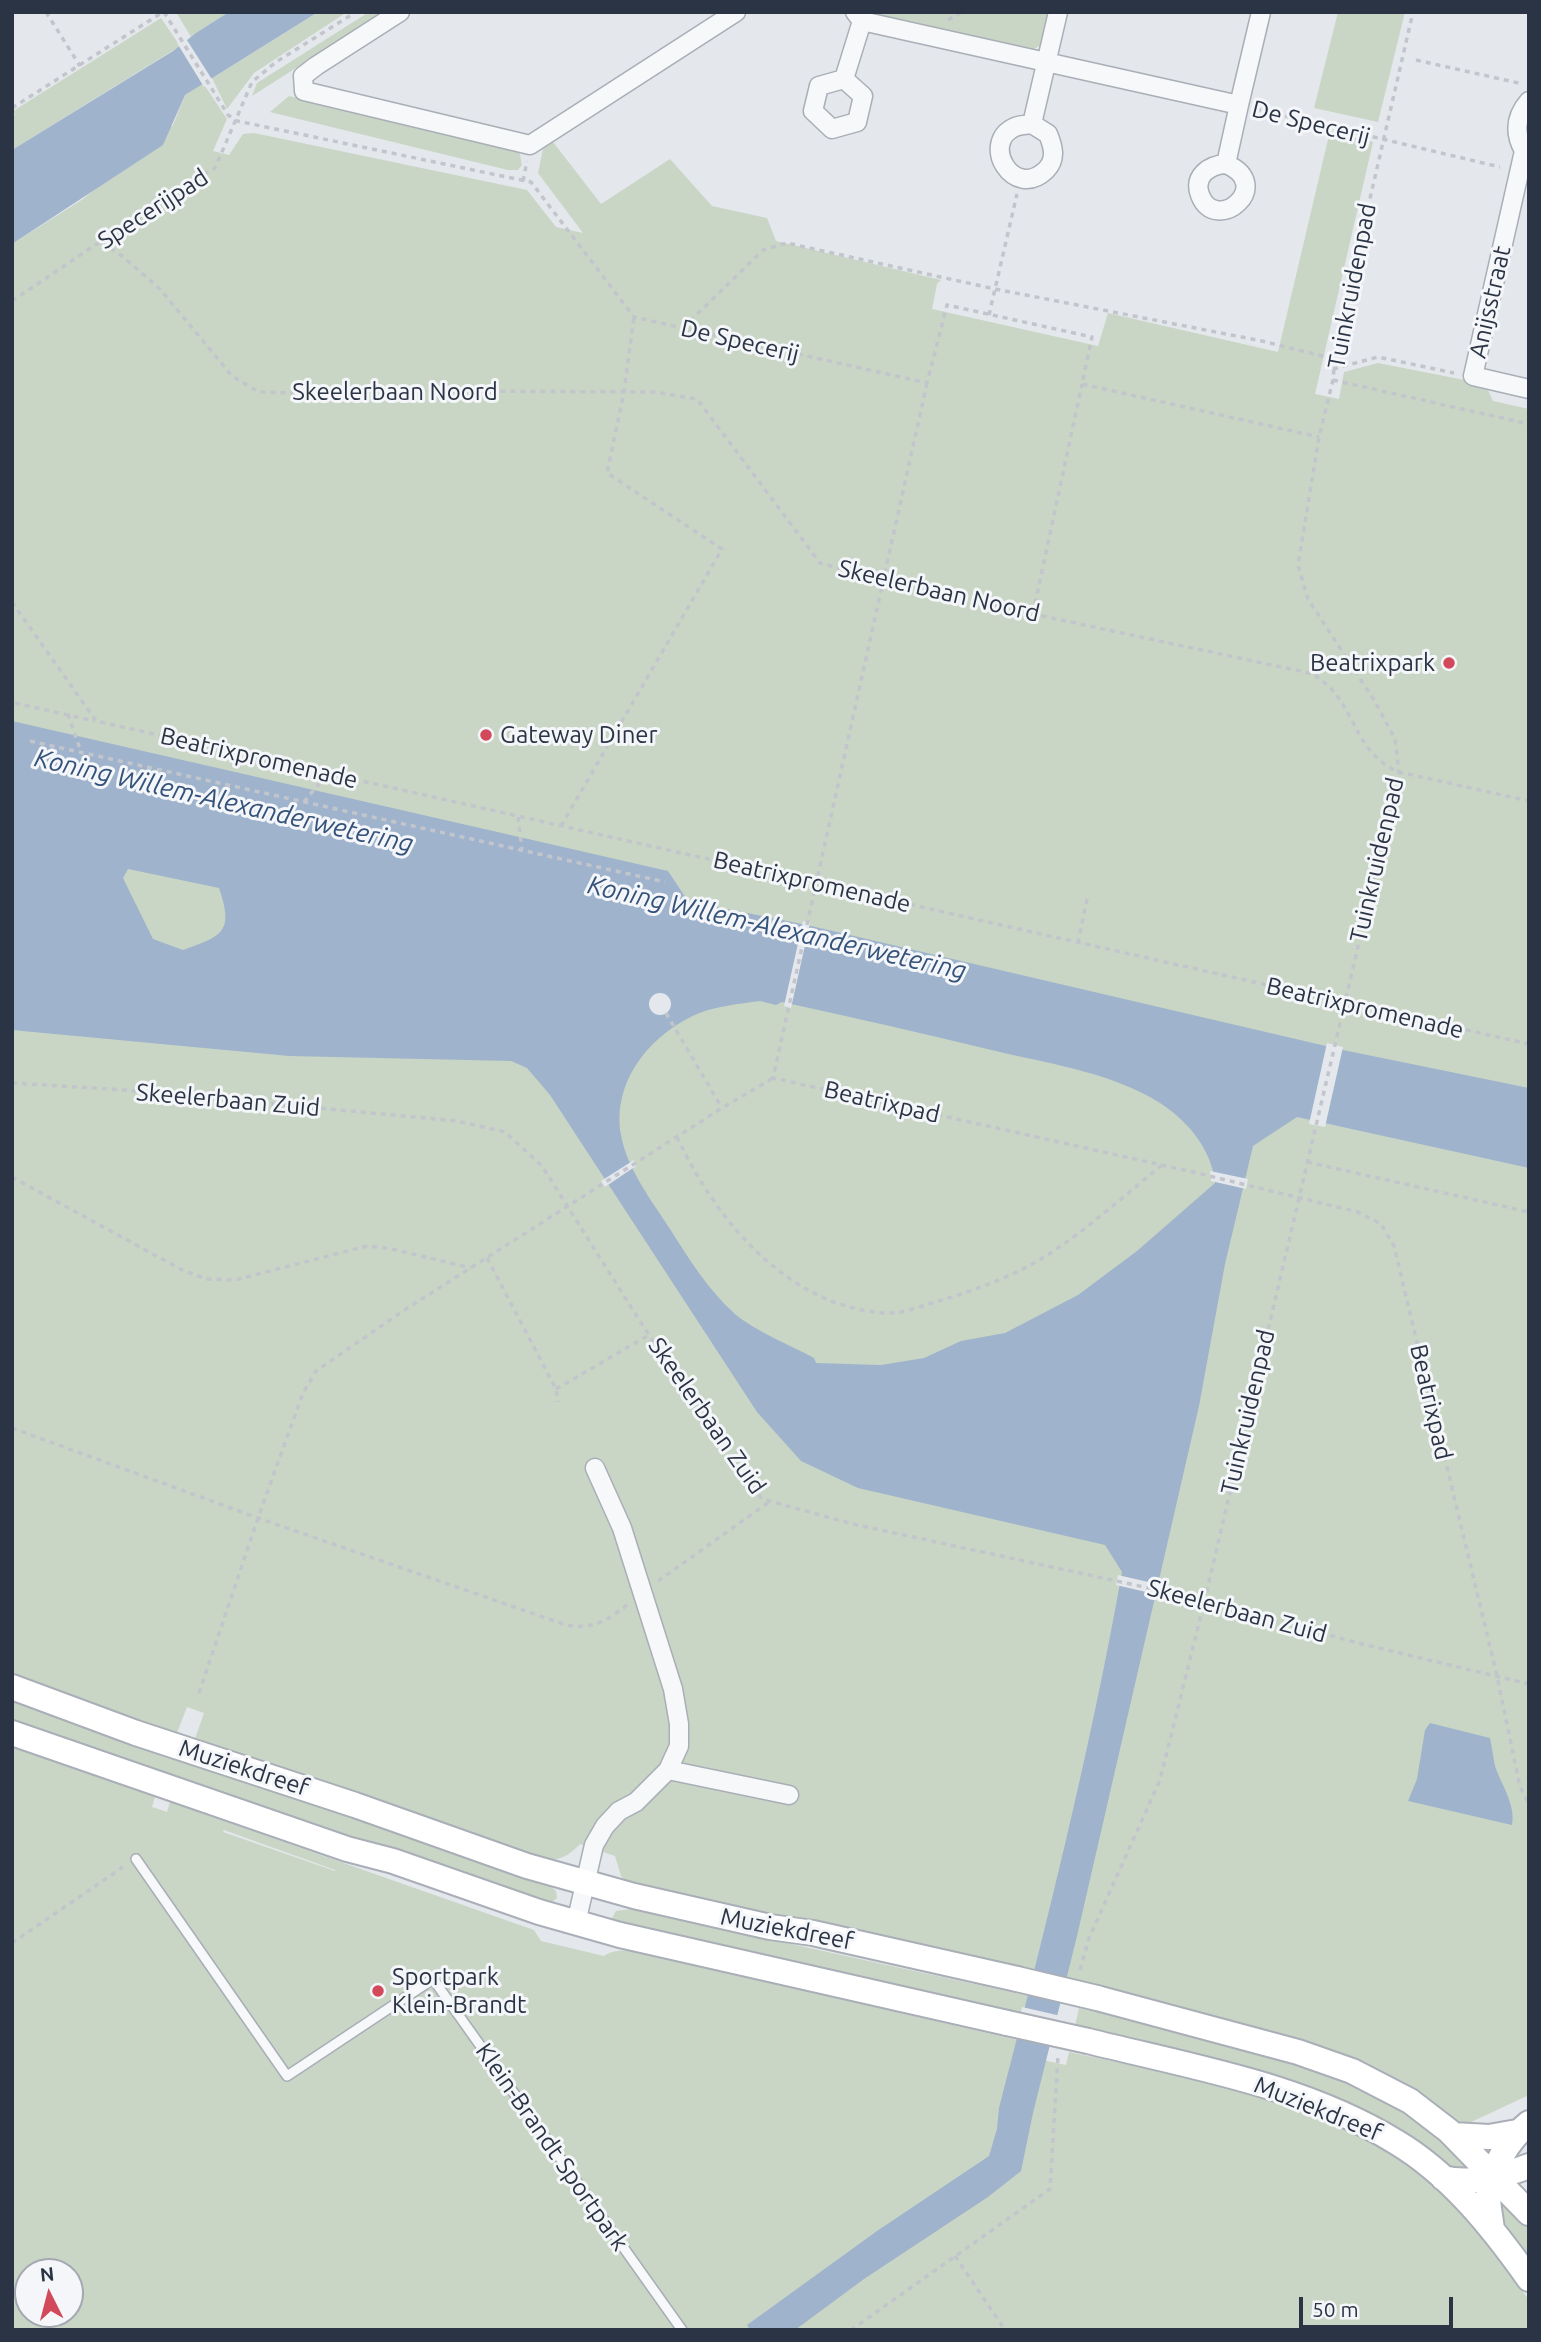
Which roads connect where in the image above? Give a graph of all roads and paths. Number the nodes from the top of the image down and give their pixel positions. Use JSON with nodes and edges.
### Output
{"nodes":[{"id":1,"x":46,"y":12,"type":"edge"},
{"id":2,"x":164,"y":12,"type":"edge"},
{"id":3,"x":356,"y":12,"type":"edge"},
{"id":4,"x":401,"y":12,"type":"edge"},
{"id":5,"x":736,"y":12,"type":"edge"},
{"id":6,"x":1058,"y":12,"type":"edge"},
{"id":7,"x":1261,"y":12,"type":"edge"},
{"id":8,"x":1413,"y":12,"type":"edge"},
{"id":9,"x":858,"y":17,"type":"edge"},
{"id":10,"x":1416,"y":60,"type":"dead end"},
{"id":11,"x":1046,"y":62,"type":"junction"},
{"id":12,"x":80,"y":65,"type":"junction"},
{"id":13,"x":844,"y":79,"type":"dead end"},
{"id":14,"x":1529,"y":85,"type":"edge"},
{"id":15,"x":1529,"y":101,"type":"edge"},
{"id":16,"x":1239,"y":105,"type":"junction"},
{"id":17,"x":12,"y":108,"type":"edge"},
{"id":18,"x":237,"y":121,"type":"junction"},
{"id":19,"x":1032,"y":124,"type":"junction"},
{"id":20,"x":1383,"y":140,"type":"junction"},
{"id":21,"x":1226,"y":164,"type":"dead end"},
{"id":22,"x":1524,"y":172,"type":"edge"},
{"id":23,"x":1021,"y":178,"type":"junction"},
{"id":24,"x":102,"y":243,"type":"junction"},
{"id":25,"x":995,"y":289,"type":"junction"},
{"id":26,"x":12,"y":301,"type":"edge"},
{"id":27,"x":989,"y":315,"type":"junction"},
{"id":28,"x":634,"y":317,"type":"junction"},
{"id":29,"x":683,"y":328,"type":"junction"},
{"id":30,"x":1335,"y":359,"type":"junction"},
{"id":31,"x":1333,"y":369,"type":"junction"},
{"id":32,"x":1473,"y":376,"type":"junction"},
{"id":33,"x":1334,"y":380,"type":"junction"},
{"id":34,"x":927,"y":383,"type":"junction"},
{"id":35,"x":1082,"y":384,"type":"junction"},
{"id":36,"x":1529,"y":389,"type":"edge"},
{"id":37,"x":624,"y":391,"type":"junction"},
{"id":38,"x":1529,"y":424,"type":"edge"},
{"id":39,"x":1319,"y":437,"type":"junction"},
{"id":40,"x":883,"y":580,"type":"junction"},
{"id":41,"x":12,"y":602,"type":"edge"},
{"id":42,"x":1033,"y":613,"type":"junction"},
{"id":43,"x":15,"y":703,"type":"dead end"},
{"id":44,"x":68,"y":715,"type":"junction"},
{"id":45,"x":96,"y":721,"type":"junction"},
{"id":46,"x":30,"y":741,"type":"dead end"},
{"id":47,"x":82,"y":752,"type":"junction"},
{"id":48,"x":1399,"y":772,"type":"junction"},
{"id":49,"x":327,"y":774,"type":"junction"},
{"id":50,"x":1529,"y":801,"type":"edge"},
{"id":51,"x":304,"y":802,"type":"junction"},
{"id":52,"x":518,"y":817,"type":"junction"},
{"id":53,"x":561,"y":826,"type":"junction"},
{"id":54,"x":522,"y":850,"type":"junction"},
{"id":55,"x":665,"y":882,"type":"dead end"},
{"id":56,"x":815,"y":883,"type":"junction"},
{"id":57,"x":1087,"y":899,"type":"dead end"},
{"id":58,"x":1078,"y":943,"type":"junction"},
{"id":59,"x":1344,"y":1003,"type":"junction"},
{"id":60,"x":666,"y":1013,"type":"dead end"},
{"id":61,"x":1529,"y":1044,"type":"edge"},
{"id":62,"x":773,"y":1078,"type":"junction"},
{"id":63,"x":12,"y":1083,"type":"edge"},
{"id":64,"x":722,"y":1108,"type":"junction"},
{"id":65,"x":677,"y":1137,"type":"junction"},
{"id":66,"x":1307,"y":1162,"type":"junction"},
{"id":67,"x":1162,"y":1165,"type":"junction"},
{"id":68,"x":12,"y":1177,"type":"edge"},
{"id":69,"x":1298,"y":1197,"type":"junction"},
{"id":70,"x":569,"y":1206,"type":"junction"},
{"id":71,"x":1529,"y":1212,"type":"edge"},
{"id":72,"x":487,"y":1258,"type":"junction"},
{"id":73,"x":471,"y":1268,"type":"junction"},
{"id":74,"x":649,"y":1335,"type":"junction"},
{"id":75,"x":556,"y":1389,"type":"junction"},
{"id":76,"x":558,"y":1402,"type":"dead end"},
{"id":77,"x":12,"y":1427,"type":"edge"},
{"id":78,"x":595,"y":1468,"type":"dead end"},
{"id":79,"x":770,"y":1502,"type":"junction"},
{"id":80,"x":258,"y":1518,"type":"junction"},
{"id":81,"x":643,"y":1592,"type":"junction"},
{"id":82,"x":1204,"y":1603,"type":"junction"},
{"id":83,"x":1497,"y":1676,"type":"junction"},
{"id":84,"x":1529,"y":1684,"type":"edge"},
{"id":85,"x":12,"y":1687,"type":"edge"},
{"id":86,"x":200,"y":1693,"type":"dead end"},
{"id":87,"x":12,"y":1733,"type":"edge"},
{"id":88,"x":668,"y":1770,"type":"junction"},
{"id":89,"x":789,"y":1795,"type":"dead end"},
{"id":90,"x":1529,"y":1804,"type":"edge"},
{"id":91,"x":136,"y":1859,"type":"joint"},
{"id":92,"x":584,"y":1882,"type":"junction"},
{"id":93,"x":576,"y":1923,"type":"junction"},
{"id":94,"x":12,"y":1943,"type":"edge"},
{"id":95,"x":1523,"y":2127,"type":"edge"},
{"id":96,"x":1453,"y":2135,"type":"junction"},
{"id":97,"x":1529,"y":2166,"type":"edge"},
{"id":98,"x":1493,"y":2176,"type":"junction"},
{"id":99,"x":1443,"y":2178,"type":"junction"},
{"id":100,"x":1529,"y":2213,"type":"edge"},
{"id":101,"x":1492,"y":2230,"type":"junction"},
{"id":102,"x":955,"y":2256,"type":"dead end"},
{"id":103,"x":1529,"y":2279,"type":"edge"},
{"id":104,"x":682,"y":2330,"type":"edge"},
{"id":105,"x":1005,"y":2330,"type":"edge"}],
"edges":[{"from":1,"to":12,"type":"path"},
{"from":2,"to":12,"type":"path"},
{"from":2,"to":18,"type":"path"},
{"from":3,"to":18,"type":"path","name":"Specerijpad"},
{"from":4,"to":5,"type":"street"},
{"from":6,"to":11,"type":"street"},
{"from":7,"to":16,"type":"street","name":"De Specerij"},
{"from":8,"to":20,"type":"path","name":"Tuinkruidenpad"},
{"from":9,"to":11,"type":"street","name":"De Specerij"},
{"from":9,"to":13,"type":"street","name":"De Specerij"},
{"from":10,"to":14,"type":"path"},
{"from":11,"to":16,"type":"street","name":"De Specerij"},
{"from":11,"to":19,"type":"street"},
{"from":12,"to":17,"type":"path"},
{"from":15,"to":22,"type":"street","name":"Anijsstraat"},
{"from":16,"to":20,"type":"path","name":"De Specerij"},
{"from":16,"to":21,"type":"street","name":"De Specerij"},
{"from":18,"to":24,"type":"path","name":"Specerijpad"},
{"from":18,"to":28,"type":"path"},
{"from":19,"to":23,"type":"street"},
{"from":19,"to":23,"type":"street"},
{"from":20,"to":22,"type":"path","name":"De Specerij"},
{"from":20,"to":30,"type":"path","name":"Tuinkruidenpad"},
{"from":22,"to":32,"type":"street","name":"Anijsstraat"},
{"from":23,"to":25,"type":"path"},
{"from":24,"to":26,"type":"path","name":"Specerijpad"},
{"from":24,"to":37,"type":"path","name":"Skeelerbaan Noord"},
{"from":25,"to":27,"type":"path"},
{"from":25,"to":29,"type":"path"},
{"from":25,"to":30,"type":"path"},
{"from":27,"to":34,"type":"path"},
{"from":27,"to":35,"type":"path"},
{"from":28,"to":29,"type":"path","name":"De Specerij"},
{"from":28,"to":37,"type":"path"},
{"from":29,"to":34,"type":"path","name":"De Specerij"},
{"from":30,"to":31,"type":"path","name":"Tuinkruidenpad"},
{"from":31,"to":32,"type":"path"},
{"from":31,"to":33,"type":"path","name":"Tuinkruidenpad"},
{"from":32,"to":36,"type":"street","name":"Anijsstraat"},
{"from":33,"to":38,"type":"path"},
{"from":33,"to":39,"type":"path","name":"Tuinkruidenpad"},
{"from":34,"to":40,"type":"path"},
{"from":35,"to":39,"type":"path"},
{"from":35,"to":42,"type":"path"},
{"from":37,"to":40,"type":"path","name":"Skeelerbaan Noord"},
{"from":37,"to":53,"type":"path"},
{"from":39,"to":48,"type":"path","name":"Tuinkruidenpad"},
{"from":40,"to":42,"type":"path","name":"Skeelerbaan Noord"},
{"from":40,"to":56,"type":"path"},
{"from":41,"to":45,"type":"path"},
{"from":42,"to":48,"type":"path","name":"Skeelerbaan Noord"},
{"from":43,"to":44,"type":"path","name":"Beatrixpromenade"},
{"from":44,"to":45,"type":"path","name":"Beatrixpromenade"},
{"from":44,"to":47,"type":"path"},
{"from":45,"to":49,"type":"path","name":"Beatrixpromenade"},
{"from":46,"to":47,"type":"path"},
{"from":47,"to":51,"type":"path"},
{"from":48,"to":50,"type":"path","name":"Skeelerbaan Noord"},
{"from":48,"to":59,"type":"path","name":"Tuinkruidenpad"},
{"from":49,"to":51,"type":"path"},
{"from":49,"to":52,"type":"path","name":"Beatrixpromenade"},
{"from":51,"to":54,"type":"path"},
{"from":52,"to":53,"type":"path","name":"Beatrixpromenade"},
{"from":52,"to":54,"type":"path"},
{"from":53,"to":56,"type":"path","name":"Beatrixpromenade"},
{"from":54,"to":55,"type":"path"},
{"from":56,"to":58,"type":"path","name":"Beatrixpromenade"},
{"from":56,"to":62,"type":"path"},
{"from":57,"to":58,"type":"path"},
{"from":58,"to":59,"type":"path","name":"Beatrixpromenade"},
{"from":59,"to":61,"type":"path","name":"Beatrixpromenade"},
{"from":59,"to":66,"type":"path","name":"Tuinkruidenpad"},
{"from":60,"to":64,"type":"path"},
{"from":62,"to":64,"type":"path"},
{"from":62,"to":67,"type":"path","name":"Beatrixpad"},
{"from":63,"to":70,"type":"path","name":"Skeelerbaan Zuid"},
{"from":64,"to":65,"type":"path"},
{"from":65,"to":67,"type":"path"},
{"from":65,"to":70,"type":"path"},
{"from":66,"to":69,"type":"path","name":"Tuinkruidenpad"},
{"from":66,"to":71,"type":"path"},
{"from":67,"to":69,"type":"path","name":"Beatrixpad"},
{"from":68,"to":73,"type":"path"},
{"from":69,"to":82,"type":"path","name":"Tuinkruidenpad"},
{"from":69,"to":83,"type":"path","name":"Beatrixpad"},
{"from":70,"to":72,"type":"path"},
{"from":70,"to":74,"type":"path","name":"Skeelerbaan Zuid"},
{"from":72,"to":73,"type":"path"},
{"from":72,"to":75,"type":"path"},
{"from":73,"to":80,"type":"path"},
{"from":74,"to":75,"type":"path"},
{"from":74,"to":79,"type":"path","name":"Skeelerbaan Zuid"},
{"from":75,"to":76,"type":"path"},
{"from":77,"to":80,"type":"path"},
{"from":78,"to":81,"type":"street"},
{"from":79,"to":81,"type":"path"},
{"from":79,"to":82,"type":"path","name":"Skeelerbaan Zuid"},
{"from":80,"to":81,"type":"path"},
{"from":80,"to":86,"type":"path"},
{"from":81,"to":88,"type":"street"},
{"from":82,"to":83,"type":"path","name":"Skeelerbaan Zuid"},
{"from":83,"to":84,"type":"path","name":"Skeelerbaan Zuid"},
{"from":83,"to":90,"type":"path","name":"Beatrixpad"},
{"from":85,"to":92,"type":"main road","name":"Muziekdreef"},
{"from":87,"to":93,"type":"main road","name":"Muziekdreef"},
{"from":88,"to":89,"type":"street"},
{"from":88,"to":92,"type":"street"},
{"from":91,"to":94,"type":"path"},
{"from":91,"to":104,"type":"lane","name":"Klein-Brandt Sportpark"},
{"from":92,"to":93,"type":"street"},
{"from":92,"to":96,"type":"main road","name":"Muziekdreef","bridge":true},
{"from":93,"to":99,"type":"main road","name":"Muziekdreef","bridge":true},
{"from":95,"to":96,"type":"main road"},
{"from":95,"to":98,"type":"main road"},
{"from":96,"to":98,"type":"main road","name":"Muziekdreef"},
{"from":97,"to":98,"type":"main road"},
{"from":98,"to":99,"type":"main road"},
{"from":98,"to":100,"type":"main road","name":"Muziekdreef"},
{"from":98,"to":101,"type":"main road"},
{"from":99,"to":101,"type":"main road","name":"Muziekdreef"},
{"from":101,"to":103,"type":"main road","name":"Muziekdreef"},
{"from":102,"to":105,"type":"path"}]}
